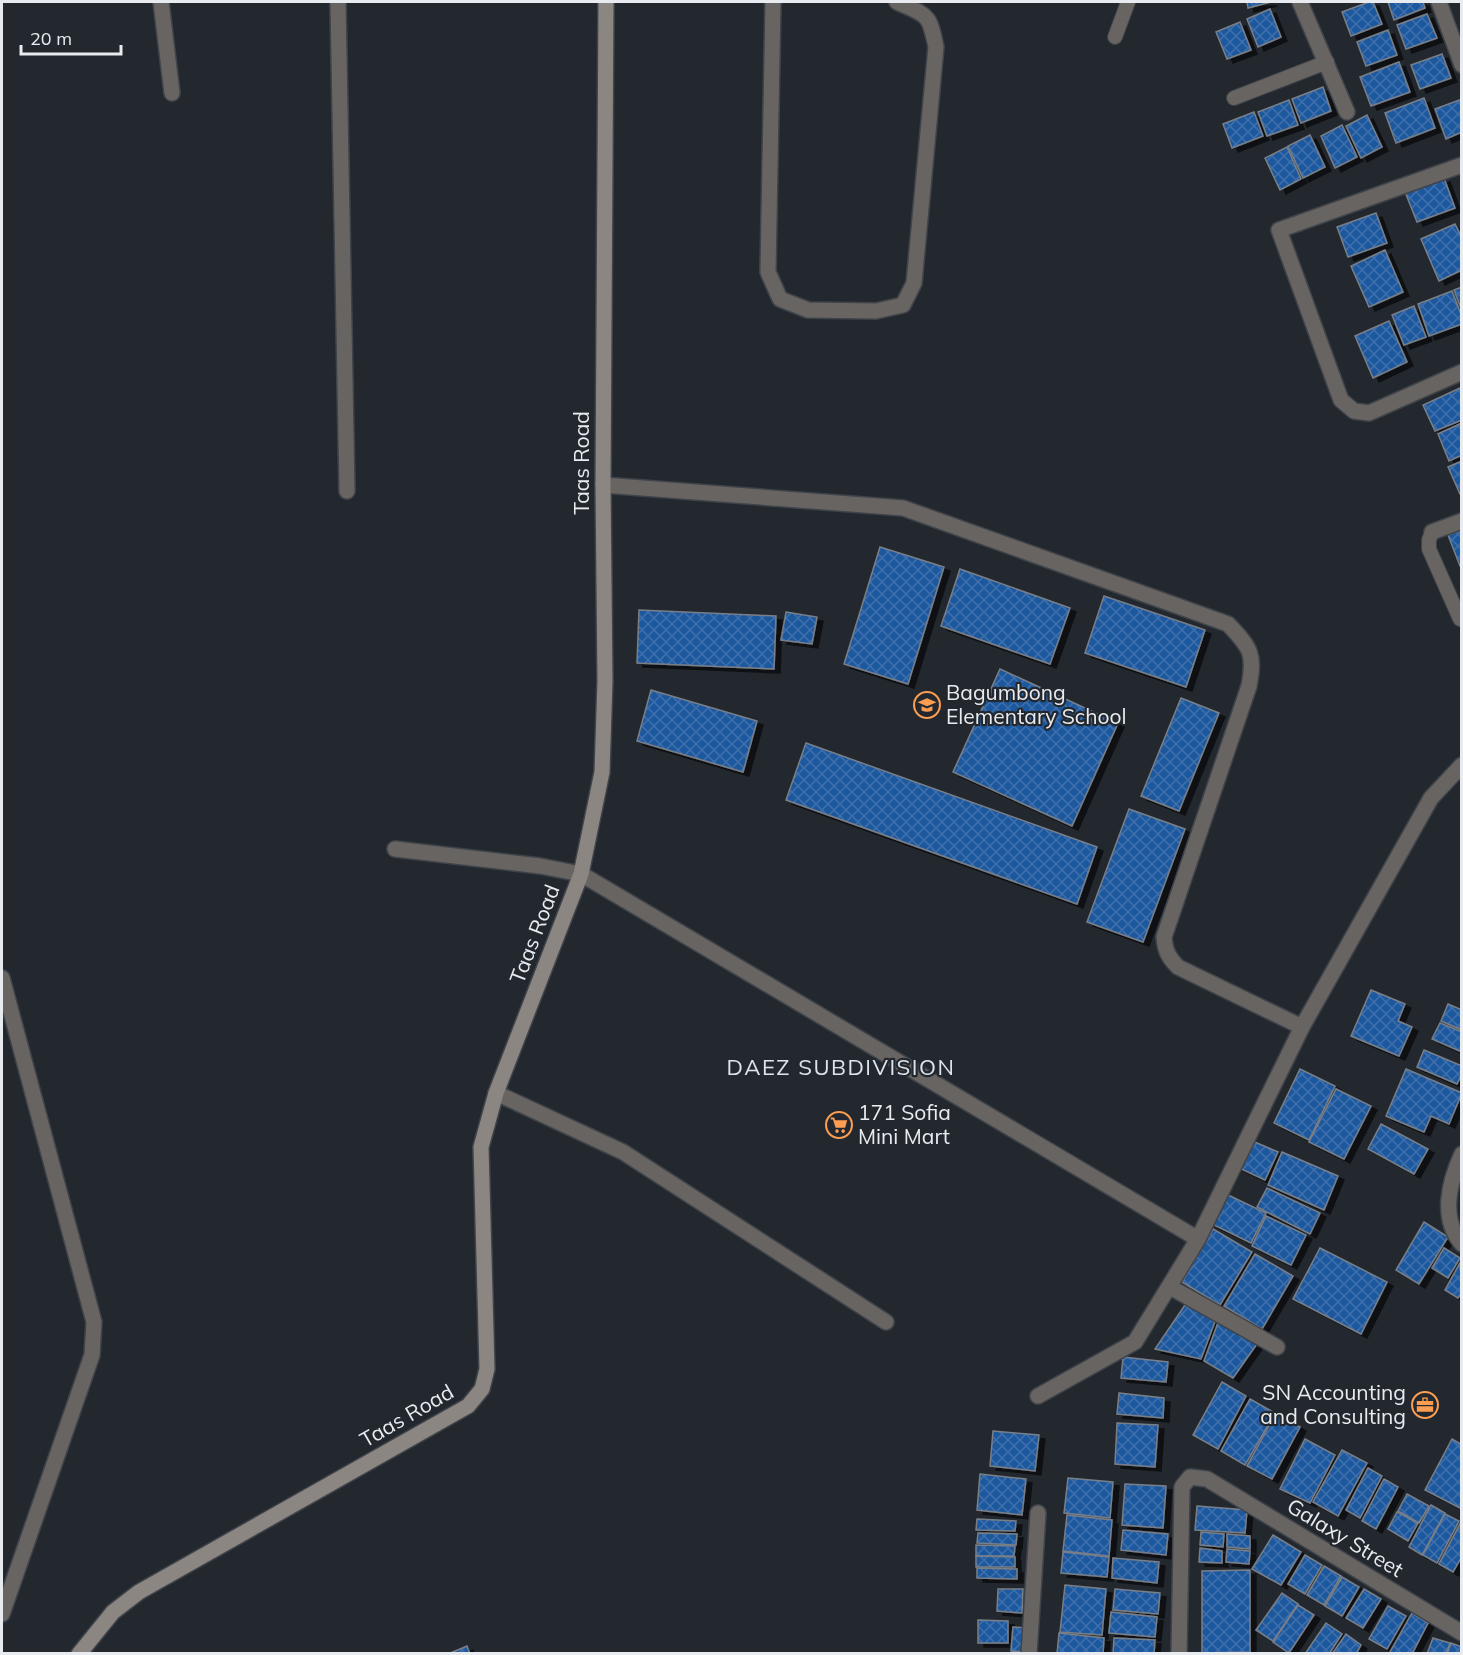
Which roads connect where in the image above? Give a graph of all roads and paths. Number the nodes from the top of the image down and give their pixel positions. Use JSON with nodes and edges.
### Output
{"nodes":[{"id":1,"x":161,"y":2,"type":"edge"},
{"id":2,"x":338,"y":2,"type":"edge"},
{"id":3,"x":606,"y":2,"type":"edge"},
{"id":4,"x":773,"y":2,"type":"edge"},
{"id":5,"x":897,"y":2,"type":"edge"},
{"id":6,"x":1128,"y":2,"type":"edge"},
{"id":7,"x":1300,"y":2,"type":"edge"},
{"id":8,"x":1439,"y":2,"type":"edge"},
{"id":9,"x":1115,"y":37,"type":"dead end"},
{"id":10,"x":1327,"y":62,"type":"junction"},
{"id":11,"x":1461,"y":65,"type":"edge"},
{"id":12,"x":172,"y":93,"type":"dead end"},
{"id":13,"x":1234,"y":98,"type":"dead end"},
{"id":14,"x":1347,"y":112,"type":"dead end"},
{"id":15,"x":1461,"y":165,"type":"edge"},
{"id":16,"x":1461,"y":372,"type":"edge"},
{"id":17,"x":603,"y":485,"type":"junction"},
{"id":18,"x":347,"y":491,"type":"dead end"},
{"id":19,"x":1461,"y":521,"type":"edge"},
{"id":20,"x":1432,"y":532,"type":"joint"},
{"id":21,"x":1460,"y":619,"type":"dead end"},
{"id":22,"x":1461,"y":765,"type":"edge"},
{"id":23,"x":395,"y":849,"type":"dead end"},
{"id":24,"x":581,"y":874,"type":"junction"},
{"id":25,"x":2,"y":978,"type":"edge"},
{"id":26,"x":1302,"y":1027,"type":"junction"},
{"id":27,"x":496,"y":1094,"type":"junction"},
{"id":28,"x":1461,"y":1154,"type":"edge"},
{"id":29,"x":1198,"y":1239,"type":"junction"},
{"id":30,"x":1461,"y":1244,"type":"edge"},
{"id":31,"x":1170,"y":1287,"type":"junction"},
{"id":32,"x":886,"y":1322,"type":"dead end"},
{"id":33,"x":1277,"y":1347,"type":"dead end"},
{"id":34,"x":1038,"y":1396,"type":"dead end"},
{"id":35,"x":1038,"y":1513,"type":"dead end"},
{"id":36,"x":2,"y":1614,"type":"edge"},
{"id":37,"x":1461,"y":1633,"type":"edge"},
{"id":38,"x":79,"y":1653,"type":"edge"},
{"id":39,"x":1029,"y":1653,"type":"edge"},
{"id":40,"x":1179,"y":1653,"type":"edge"}],
"edges":[{"from":1,"to":12,"type":"street"},
{"from":2,"to":18,"type":"street"},
{"from":3,"to":17,"type":"street","name":"Taas Road"},
{"from":4,"to":5,"type":"street"},
{"from":6,"to":9,"type":"lane"},
{"from":7,"to":10,"type":"street"},
{"from":8,"to":11,"type":"street"},
{"from":10,"to":13,"type":"lane"},
{"from":10,"to":14,"type":"street"},
{"from":15,"to":16,"type":"street"},
{"from":17,"to":24,"type":"street","name":"Taas Road"},
{"from":17,"to":26,"type":"street"},
{"from":19,"to":20,"type":"street"},
{"from":20,"to":21,"type":"lane"},
{"from":22,"to":26,"type":"street"},
{"from":23,"to":24,"type":"street"},
{"from":24,"to":27,"type":"street","name":"Taas Road"},
{"from":24,"to":29,"type":"street"},
{"from":25,"to":36,"type":"street"},
{"from":26,"to":29,"type":"street"},
{"from":27,"to":32,"type":"street"},
{"from":27,"to":38,"type":"street","name":"Taas Road"},
{"from":28,"to":30,"type":"street"},
{"from":29,"to":31,"type":"street"},
{"from":31,"to":33,"type":"street"},
{"from":31,"to":34,"type":"street"},
{"from":35,"to":39,"type":"street"},
{"from":37,"to":40,"type":"street","name":"Galaxy Street"}]}
